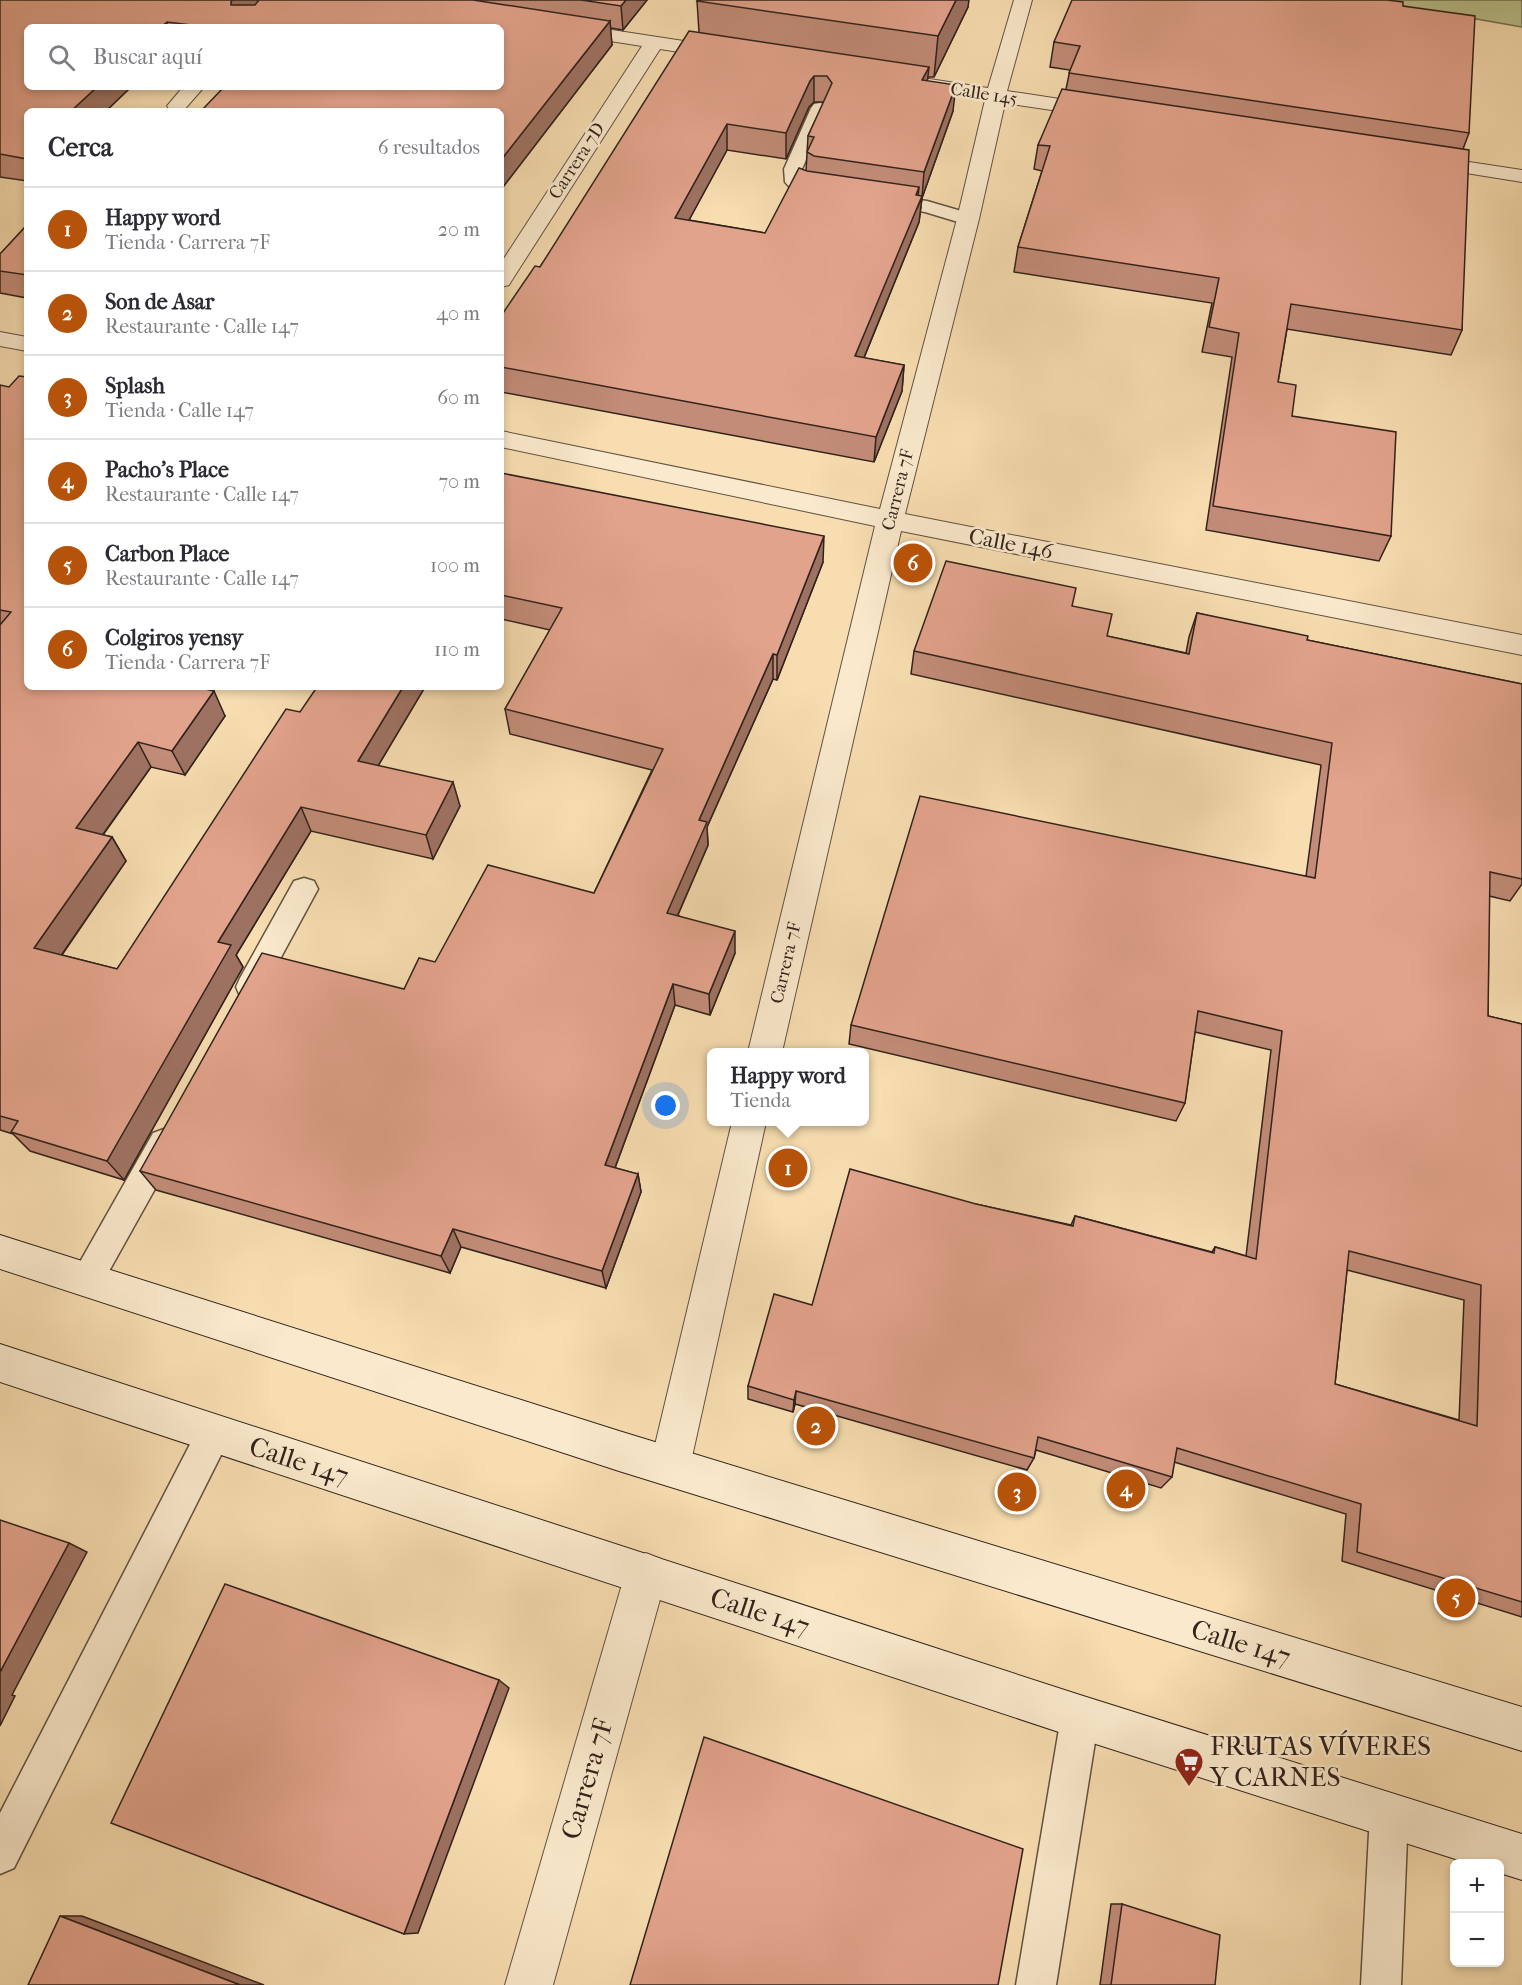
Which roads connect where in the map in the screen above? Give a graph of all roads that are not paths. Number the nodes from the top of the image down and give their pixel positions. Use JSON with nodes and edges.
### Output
{"nodes":[{"id":1,"x":1023,"y":0,"type":"edge"},
{"id":2,"x":549,"y":27,"type":"edge"},
{"id":3,"x":654,"y":43,"type":"junction"},
{"id":4,"x":736,"y":55,"type":"edge"},
{"id":5,"x":890,"y":79,"type":"edge"},
{"id":6,"x":191,"y":90,"type":"edge"},
{"id":7,"x":996,"y":96,"type":"junction"},
{"id":8,"x":177,"y":106,"type":"dead end"},
{"id":9,"x":820,"y":108,"type":"edge"},
{"id":10,"x":1124,"y":115,"type":"edge"},
{"id":11,"x":1405,"y":158,"type":"edge"},
{"id":12,"x":1522,"y":176,"type":"edge"},
{"id":13,"x":840,"y":194,"type":"edge"},
{"id":14,"x":862,"y":197,"type":"edge"},
{"id":15,"x":968,"y":219,"type":"junction"},
{"id":16,"x":504,"y":275,"type":"edge"},
{"id":17,"x":0,"y":339,"type":"edge"},
{"id":18,"x":24,"y":343,"type":"edge"},
{"id":19,"x":504,"y":440,"type":"edge"},
{"id":20,"x":890,"y":520,"type":"junction"},
{"id":21,"x":1522,"y":645,"type":"edge"},
{"id":22,"x":304,"y":889,"type":"dead end"},
{"id":23,"x":236,"y":1013,"type":"edge"},
{"id":24,"x":766,"y":1048,"type":"edge"},
{"id":25,"x":179,"y":1116,"type":"edge"},
{"id":26,"x":748,"y":1126,"type":"edge"},
{"id":27,"x":0,"y":1252,"type":"edge"},
{"id":28,"x":87,"y":1280,"type":"junction"},
{"id":29,"x":0,"y":1363,"type":"edge"},
{"id":30,"x":214,"y":1433,"type":"junction"},
{"id":31,"x":670,"y":1466,"type":"junction"},
{"id":32,"x":646,"y":1574,"type":"junction"},
{"id":33,"x":1080,"y":1717,"type":"junction"},
{"id":34,"x":1522,"y":1730,"type":"edge"},
{"id":35,"x":1389,"y":1814,"type":"junction"},
{"id":36,"x":0,"y":1854,"type":"edge"},
{"id":37,"x":1522,"y":1857,"type":"edge"},
{"id":38,"x":530,"y":1985,"type":"edge"},
{"id":39,"x":1036,"y":1985,"type":"edge"},
{"id":40,"x":1381,"y":1985,"type":"edge"}],
"edges":[{"from":1,"to":7,"type":"street","name":"Carrera 7F"},
{"from":2,"to":3,"type":"street"},
{"from":3,"to":4,"type":"street"},
{"from":3,"to":16,"type":"street","name":"Carrera 7D"},
{"from":5,"to":7,"type":"street","name":"Calle 145"},
{"from":6,"to":8,"type":"street"},
{"from":7,"to":10,"type":"street","name":"Calle 145"},
{"from":7,"to":15,"type":"street","name":"Carrera 7F"},
{"from":9,"to":13,"type":"lane"},
{"from":11,"to":12,"type":"street"},
{"from":14,"to":15,"type":"lane"},
{"from":15,"to":20,"type":"street","name":"Carrera 7F"},
{"from":17,"to":18,"type":"street"},
{"from":19,"to":20,"type":"street","name":"Calle 146"},
{"from":20,"to":21,"type":"street","name":"Calle 146"},
{"from":20,"to":24,"type":"street","name":"Carrera 7F"},
{"from":22,"to":23,"type":"lane"},
{"from":25,"to":28,"type":"lane"},
{"from":26,"to":31,"type":"street"},
{"from":27,"to":28,"type":"street","name":"Calle 147"},
{"from":28,"to":31,"type":"street","name":"Calle 147"},
{"from":29,"to":30,"type":"street","name":"Calle 147"},
{"from":30,"to":32,"type":"street","name":"Calle 147"},
{"from":30,"to":36,"type":"lane"},
{"from":31,"to":34,"type":"street","name":"Calle 147"},
{"from":32,"to":33,"type":"street","name":"Calle 147"},
{"from":32,"to":38,"type":"street","name":"Carrera 7F"},
{"from":33,"to":35,"type":"street","name":"Calle 147"},
{"from":33,"to":39,"type":"lane"},
{"from":35,"to":37,"type":"street","name":"Calle 147"},
{"from":35,"to":40,"type":"lane"}]}
